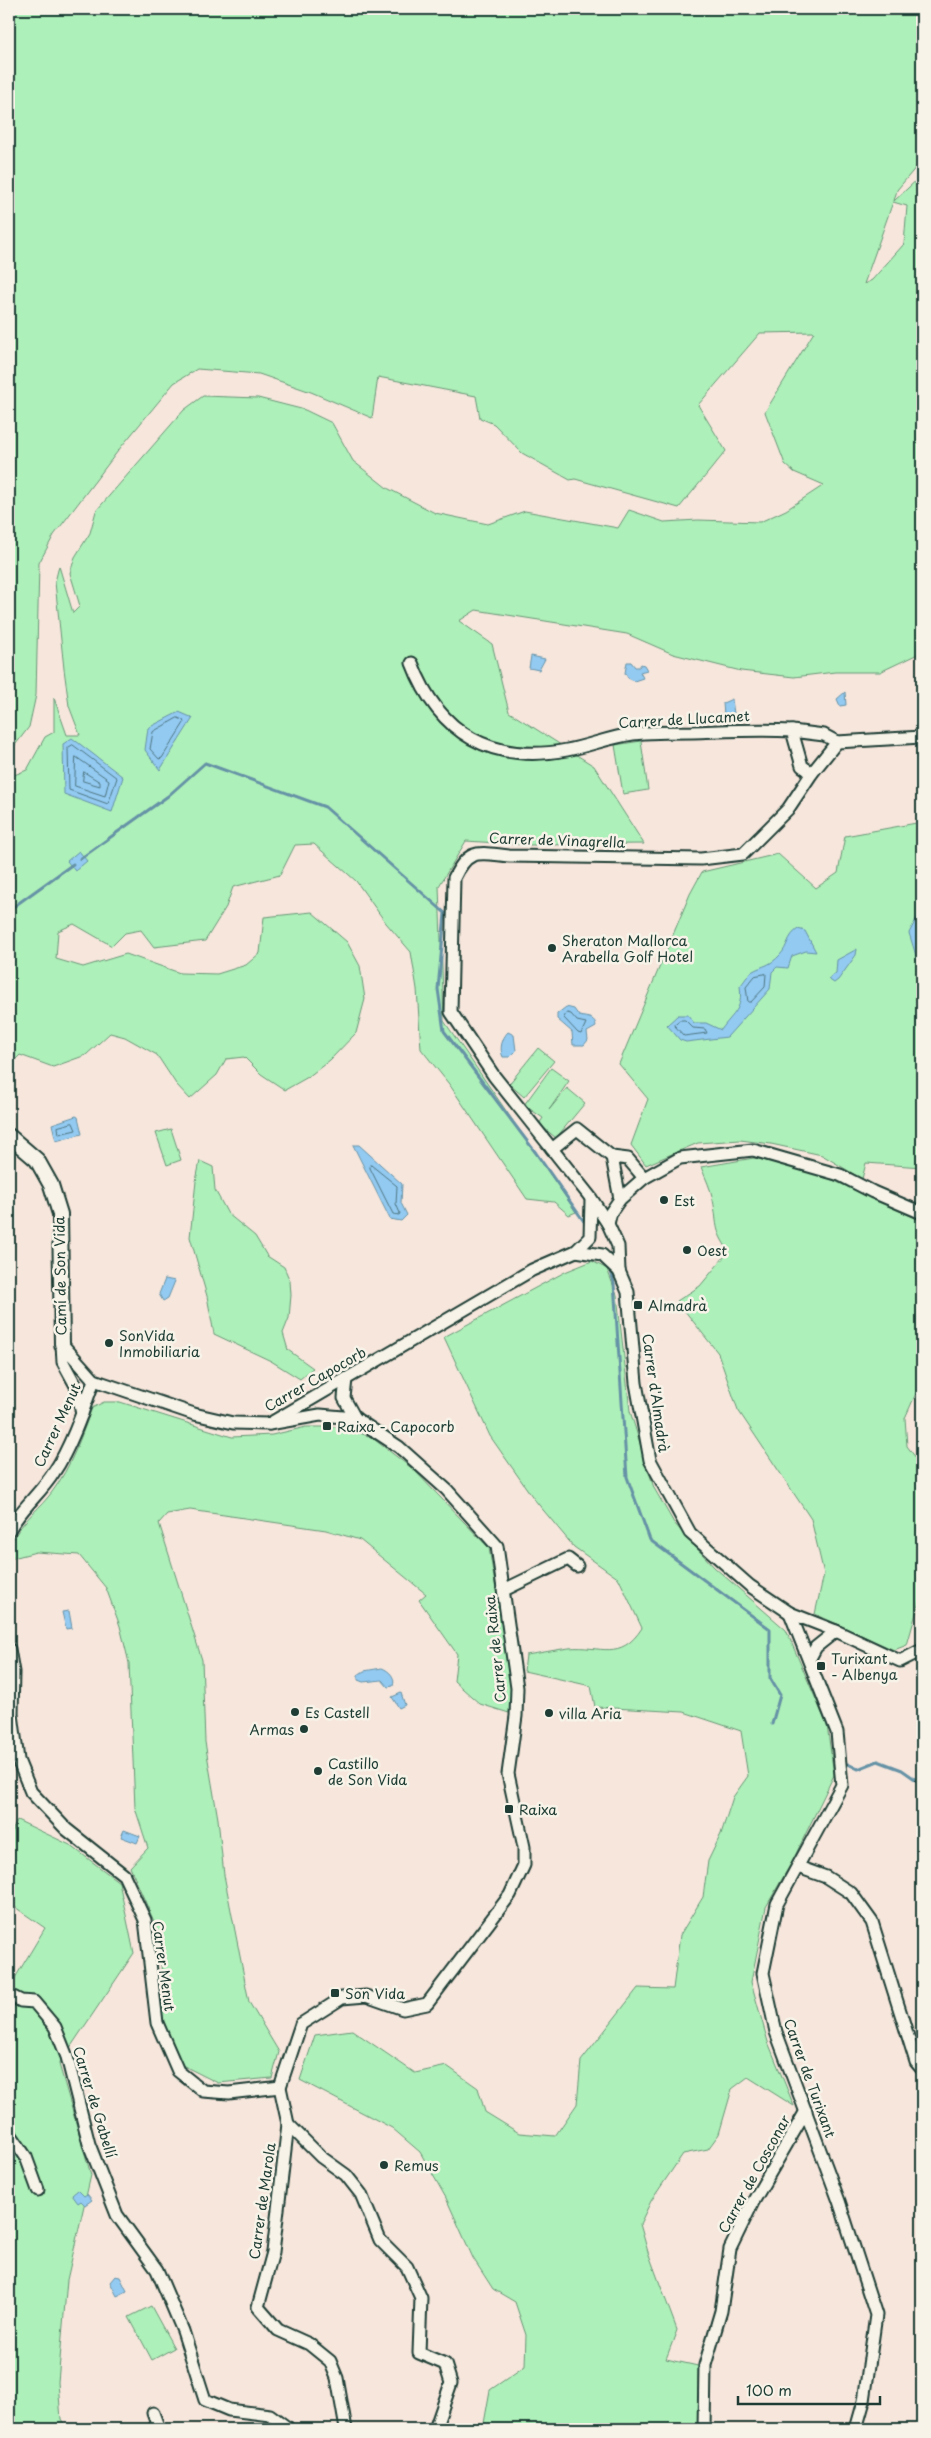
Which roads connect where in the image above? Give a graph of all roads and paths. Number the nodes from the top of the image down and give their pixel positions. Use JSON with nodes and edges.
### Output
{"nodes":[{"id":1,"x":412,"y":663,"type":"dead end"},
{"id":2,"x":792,"y":731,"type":"junction"},
{"id":3,"x":922,"y":737,"type":"edge"},
{"id":4,"x":837,"y":742,"type":"junction"},
{"id":5,"x":812,"y":773,"type":"junction"},
{"id":6,"x":9,"y":1136,"type":"edge"},
{"id":7,"x":552,"y":1149,"type":"junction"},
{"id":8,"x":612,"y":1158,"type":"junction"},
{"id":9,"x":644,"y":1178,"type":"junction"},
{"id":10,"x":591,"y":1198,"type":"junction"},
{"id":11,"x":620,"y":1199,"type":"junction"},
{"id":12,"x":922,"y":1213,"type":"edge"},
{"id":13,"x":608,"y":1224,"type":"junction"},
{"id":14,"x":576,"y":1250,"type":"junction"},
{"id":15,"x":618,"y":1271,"type":"junction"},
{"id":16,"x":62,"y":1344,"type":"junction"},
{"id":17,"x":346,"y":1379,"type":"junction"},
{"id":18,"x":94,"y":1380,"type":"junction"},
{"id":19,"x":82,"y":1414,"type":"junction"},
{"id":20,"x":355,"y":1418,"type":"junction"},
{"id":21,"x":268,"y":1424,"type":"junction"},
{"id":22,"x":9,"y":1530,"type":"edge"},
{"id":23,"x":577,"y":1566,"type":"dead end"},
{"id":24,"x":504,"y":1590,"type":"junction"},
{"id":25,"x":790,"y":1613,"type":"junction"},
{"id":26,"x":836,"y":1631,"type":"junction"},
{"id":27,"x":9,"y":1649,"type":"edge"},
{"id":28,"x":922,"y":1650,"type":"edge"},
{"id":29,"x":809,"y":1660,"type":"junction"},
{"id":30,"x":798,"y":1867,"type":"junction"},
{"id":31,"x":9,"y":1995,"type":"edge"},
{"id":32,"x":922,"y":2069,"type":"edge"},
{"id":33,"x":280,"y":2087,"type":"junction"},
{"id":34,"x":806,"y":2111,"type":"junction"},
{"id":35,"x":288,"y":2124,"type":"junction"},
{"id":36,"x":9,"y":2132,"type":"edge"},
{"id":37,"x":38,"y":2190,"type":"dead end"},
{"id":38,"x":154,"y":2413,"type":"dead end"},
{"id":39,"x":159,"y":2429,"type":"edge"},
{"id":40,"x":290,"y":2429,"type":"edge"},
{"id":41,"x":346,"y":2429,"type":"edge"},
{"id":42,"x":435,"y":2429,"type":"edge"},
{"id":43,"x":704,"y":2429,"type":"edge"},
{"id":44,"x":856,"y":2429,"type":"edge"}],
"edges":[{"from":1,"to":2,"type":"street","name":"Carrer de Llucamet"},
{"from":2,"to":4,"type":"street","name":"Carrer de Llucamet"},
{"from":2,"to":5,"type":"street"},
{"from":3,"to":4,"type":"street"},
{"from":4,"to":5,"type":"street","name":"Carrer de Vinagrella"},
{"from":5,"to":7,"type":"street","name":"Carrer de Vinagrella"},
{"from":6,"to":16,"type":"street","name":"Camí de Son Vida"},
{"from":7,"to":8,"type":"street"},
{"from":7,"to":10,"type":"street","name":"Carrer de Vinagrella"},
{"from":8,"to":9,"type":"street"},
{"from":8,"to":11,"type":"street"},
{"from":9,"to":11,"type":"street"},
{"from":9,"to":12,"type":"street"},
{"from":10,"to":13,"type":"street","name":"Carrer de Vinagrella"},
{"from":10,"to":14,"type":"street"},
{"from":11,"to":13,"type":"street"},
{"from":13,"to":15,"type":"street","name":"Carrer de Vinagrella"},
{"from":14,"to":15,"type":"street"},
{"from":14,"to":17,"type":"street","name":"Carrer Capocorb"},
{"from":15,"to":25,"type":"street","name":"Carrer d'Almadrà"},
{"from":16,"to":18,"type":"street","name":"Carrer Capocorb"},
{"from":16,"to":19,"type":"street"},
{"from":17,"to":20,"type":"street"},
{"from":17,"to":21,"type":"street","name":"Carrer Capocorb"},
{"from":18,"to":19,"type":"street","name":"Carrer Menut"},
{"from":18,"to":21,"type":"street","name":"Carrer Capocorb"},
{"from":19,"to":22,"type":"street","name":"Carrer Menut"},
{"from":20,"to":21,"type":"street","name":"Carrer de Raixa"},
{"from":20,"to":24,"type":"street","name":"Carrer de Raixa"},
{"from":23,"to":24,"type":"street"},
{"from":24,"to":33,"type":"street","name":"Carrer de Raixa"},
{"from":25,"to":26,"type":"street","name":"Carrer d'Almadrà"},
{"from":25,"to":29,"type":"street","name":"Carrer de Turixant"},
{"from":26,"to":28,"type":"street","name":"Carrer d'Almadrà"},
{"from":26,"to":29,"type":"street"},
{"from":27,"to":33,"type":"street","name":"Carrer Menut"},
{"from":29,"to":30,"type":"street","name":"Carrer de Turixant"},
{"from":30,"to":32,"type":"street"},
{"from":30,"to":34,"type":"street","name":"Carrer de Turixant"},
{"from":31,"to":40,"type":"street","name":"Carrer de Gabellí"},
{"from":33,"to":35,"type":"street","name":"Carrer de Marola"},
{"from":34,"to":43,"type":"street","name":"Carrer de Cosconar"},
{"from":34,"to":44,"type":"street","name":"Carrer de Turixant"},
{"from":35,"to":41,"type":"street","name":"Carrer de Marola"},
{"from":35,"to":42,"type":"street"},
{"from":36,"to":37,"type":"street"},
{"from":38,"to":39,"type":"street"}]}
